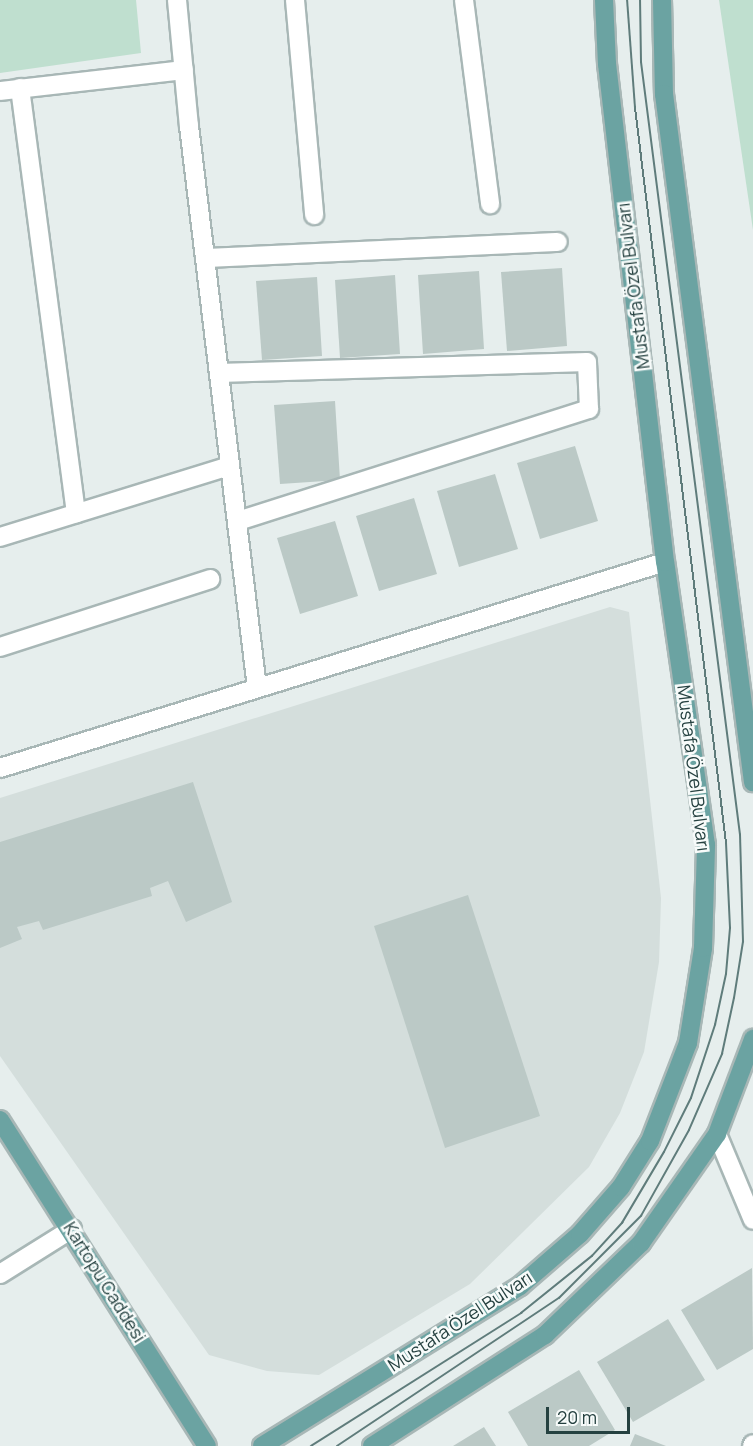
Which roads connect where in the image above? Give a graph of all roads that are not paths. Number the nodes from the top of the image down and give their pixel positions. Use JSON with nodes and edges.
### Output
{"nodes":[{"id":1,"x":177,"y":0,"type":"edge"},
{"id":2,"x":295,"y":0,"type":"edge"},
{"id":3,"x":465,"y":0,"type":"edge"},
{"id":4,"x":604,"y":0,"type":"edge"},
{"id":5,"x":662,"y":0,"type":"edge"},
{"id":6,"x":184,"y":70,"type":"junction"},
{"id":7,"x":20,"y":88,"type":"junction"},
{"id":8,"x":0,"y":91,"type":"edge"},
{"id":9,"x":490,"y":204,"type":"dead end"},
{"id":10,"x":314,"y":215,"type":"dead end"},
{"id":11,"x":558,"y":242,"type":"dead end"},
{"id":12,"x":205,"y":258,"type":"junction"},
{"id":13,"x":219,"y":374,"type":"junction"},
{"id":14,"x":230,"y":466,"type":"junction"},
{"id":15,"x":76,"y":513,"type":"junction"},
{"id":16,"x":237,"y":521,"type":"junction"},
{"id":17,"x":0,"y":537,"type":"edge"},
{"id":18,"x":665,"y":562,"type":"junction"},
{"id":19,"x":210,"y":579,"type":"dead end"},
{"id":20,"x":0,"y":647,"type":"edge"},
{"id":21,"x":257,"y":688,"type":"junction"},
{"id":22,"x":0,"y":768,"type":"edge"},
{"id":23,"x":753,"y":782,"type":"edge"},
{"id":24,"x":753,"y":1039,"type":"edge"},
{"id":25,"x":0,"y":1120,"type":"edge"},
{"id":26,"x":717,"y":1134,"type":"junction"},
{"id":27,"x":753,"y":1220,"type":"edge"},
{"id":28,"x":72,"y":1229,"type":"junction"},
{"id":29,"x":0,"y":1274,"type":"edge"},
{"id":30,"x":375,"y":1444,"type":"edge"},
{"id":31,"x":207,"y":1446,"type":"edge"},
{"id":32,"x":262,"y":1446,"type":"edge"}],
"edges":[{"from":1,"to":6,"type":"street"},
{"from":2,"to":10,"type":"street"},
{"from":3,"to":9,"type":"street"},
{"from":4,"to":18,"type":"main road","name":"Mustafa Özel Bulvarı"},
{"from":5,"to":23,"type":"main road"},
{"from":6,"to":7,"type":"street"},
{"from":6,"to":12,"type":"street"},
{"from":7,"to":8,"type":"street"},
{"from":7,"to":15,"type":"street"},
{"from":11,"to":12,"type":"street"},
{"from":12,"to":13,"type":"street"},
{"from":13,"to":14,"type":"street"},
{"from":13,"to":16,"type":"street"},
{"from":14,"to":15,"type":"street"},
{"from":14,"to":16,"type":"street"},
{"from":15,"to":17,"type":"street"},
{"from":16,"to":21,"type":"street"},
{"from":18,"to":21,"type":"street"},
{"from":18,"to":32,"type":"main road","name":"Mustafa Özel Bulvarı"},
{"from":19,"to":20,"type":"street"},
{"from":21,"to":22,"type":"street"},
{"from":24,"to":26,"type":"main road"},
{"from":25,"to":28,"type":"main road","name":"Kartopu Caddesi"},
{"from":26,"to":27,"type":"street"},
{"from":26,"to":30,"type":"main road"},
{"from":28,"to":29,"type":"street"},
{"from":28,"to":31,"type":"main road","name":"Kartopu Caddesi"}]}
